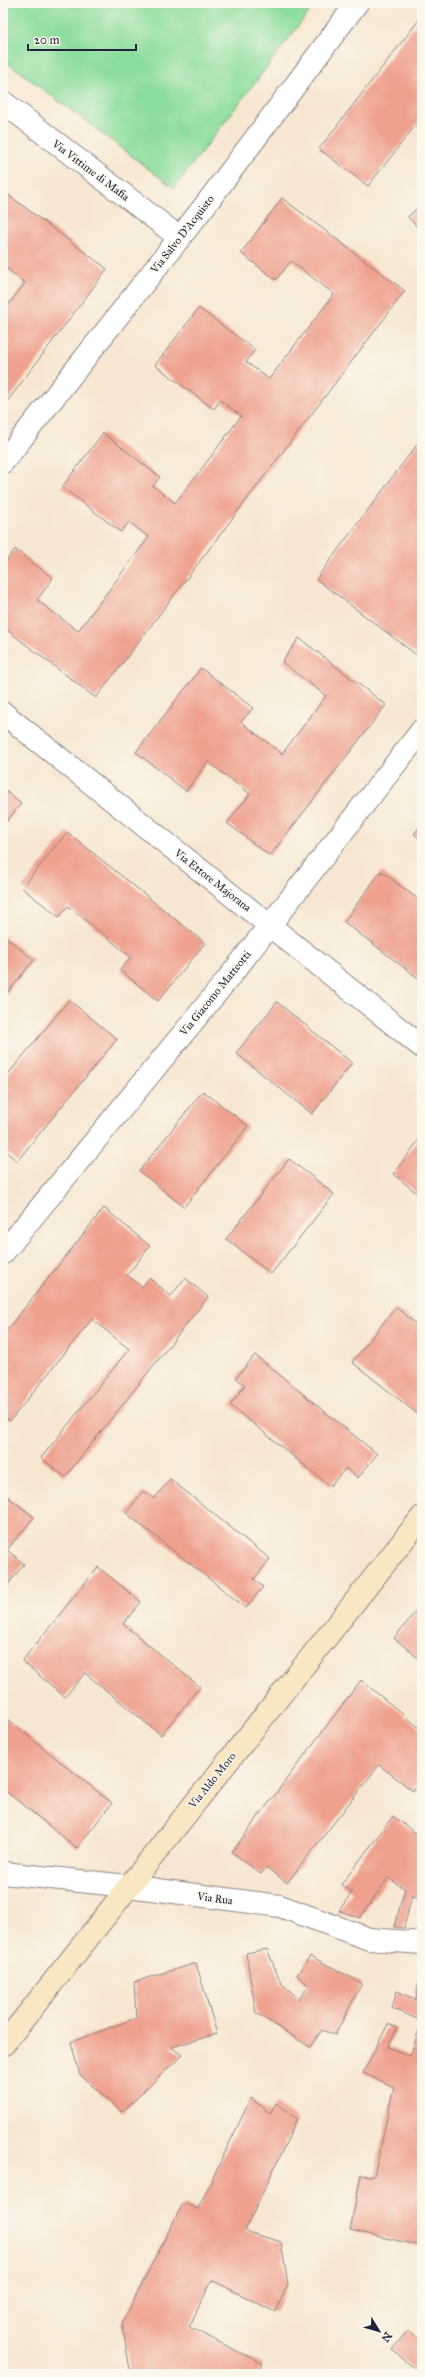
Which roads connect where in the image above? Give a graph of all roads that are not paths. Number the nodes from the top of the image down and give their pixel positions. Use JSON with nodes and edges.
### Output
{"nodes":[{"id":1,"x":357,"y":3,"type":"edge"},
{"id":2,"x":3,"y":102,"type":"edge"},
{"id":3,"x":180,"y":238,"type":"junction"},
{"id":4,"x":3,"y":462,"type":"edge"},
{"id":5,"x":3,"y":714,"type":"edge"},
{"id":6,"x":422,"y":730,"type":"edge"},
{"id":7,"x":270,"y":926,"type":"junction"},
{"id":8,"x":422,"y":1048,"type":"edge"},
{"id":9,"x":3,"y":1253,"type":"edge"},
{"id":10,"x":422,"y":1517,"type":"edge"},
{"id":11,"x":3,"y":1873,"type":"edge"},
{"id":12,"x":128,"y":1886,"type":"junction"},
{"id":13,"x":422,"y":1943,"type":"edge"},
{"id":14,"x":3,"y":2045,"type":"edge"}],
"edges":[{"from":1,"to":3,"type":"street","name":"Via Salvo D'Acquisto"},
{"from":2,"to":3,"type":"street","name":"Via Vittime di Mafia"},
{"from":3,"to":4,"type":"street","name":"Via Salvo D'Acquisto"},
{"from":5,"to":7,"type":"street","name":"Via Ettore Majorana"},
{"from":6,"to":7,"type":"street","name":"Via Giacomo Matteotti"},
{"from":7,"to":8,"type":"street","name":"Via Ettore Majorana"},
{"from":7,"to":9,"type":"street","name":"Via Giacomo Matteotti"},
{"from":10,"to":12,"type":"street","name":"Via Aldo Moro"},
{"from":11,"to":12,"type":"street","name":"Via Rua"},
{"from":12,"to":13,"type":"street","name":"Via Rua"},
{"from":12,"to":14,"type":"street","name":"Via Aldo Moro"}]}
